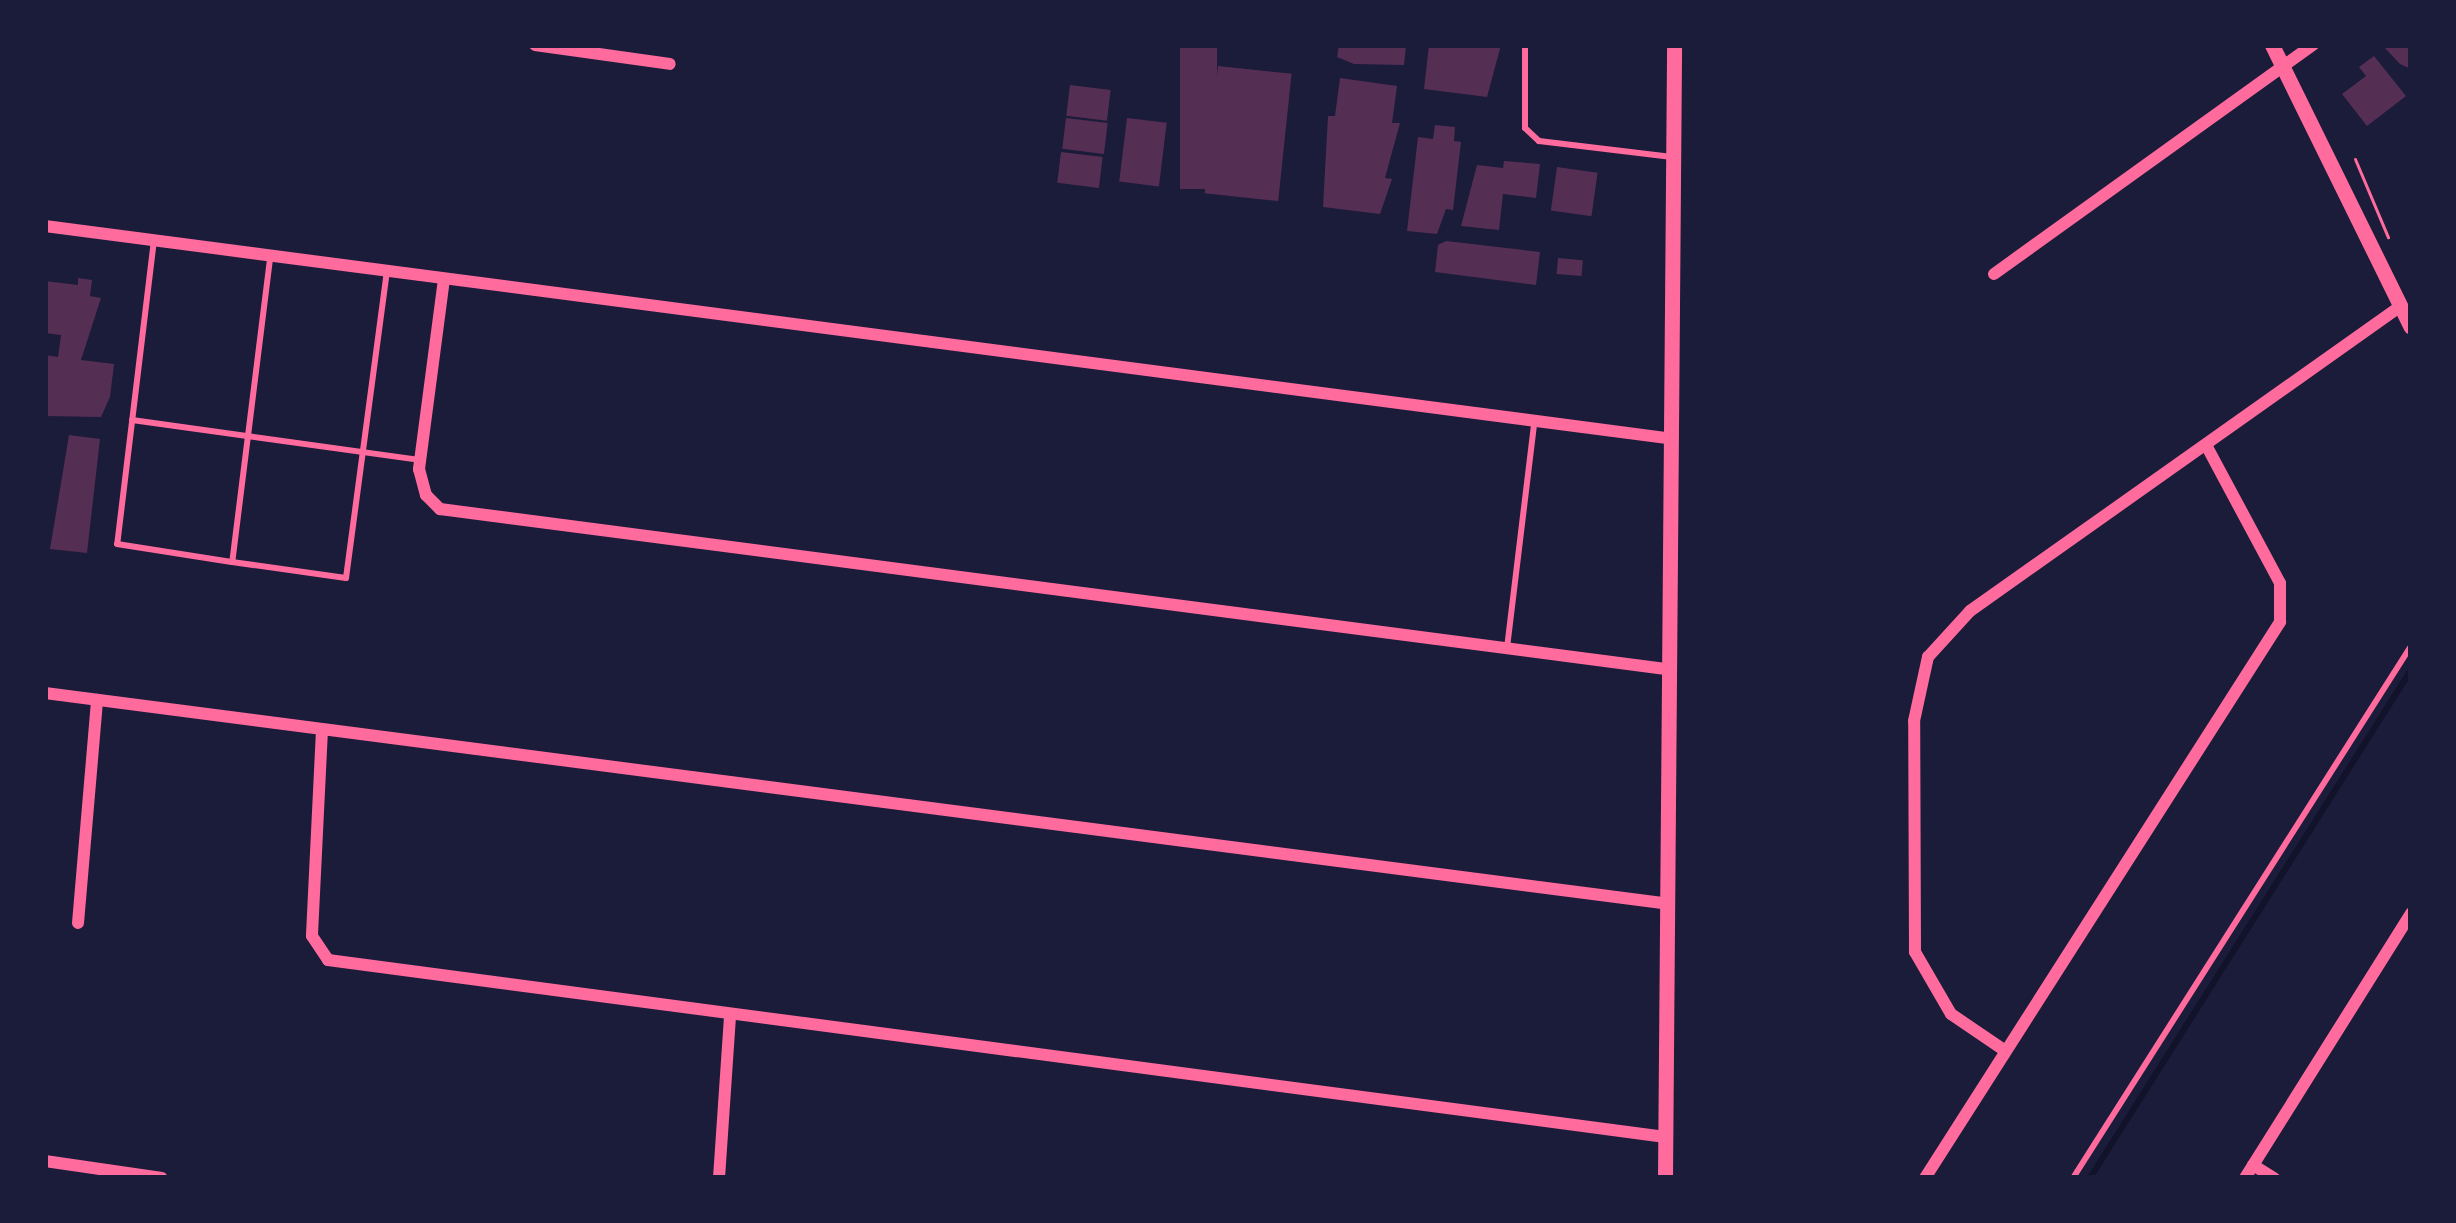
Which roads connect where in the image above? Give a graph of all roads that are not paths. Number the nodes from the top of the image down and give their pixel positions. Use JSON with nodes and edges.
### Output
{"nodes":[{"id":1,"x":536,"y":45,"type":"edge"},
{"id":2,"x":1525,"y":45,"type":"edge"},
{"id":3,"x":1674,"y":45,"type":"edge"},
{"id":4,"x":2272,"y":45,"type":"edge"},
{"id":5,"x":2313,"y":45,"type":"edge"},
{"id":6,"x":670,"y":64,"type":"dead end"},
{"id":7,"x":2285,"y":70,"type":"junction"},
{"id":8,"x":1672,"y":158,"type":"junction"},
{"id":9,"x":45,"y":226,"type":"edge"},
{"id":10,"x":154,"y":238,"type":"junction"},
{"id":11,"x":271,"y":255,"type":"junction"},
{"id":12,"x":387,"y":272,"type":"junction"},
{"id":13,"x":1994,"y":274,"type":"dead end"},
{"id":14,"x":444,"y":279,"type":"junction"},
{"id":15,"x":2401,"y":307,"type":"junction"},
{"id":16,"x":2411,"y":327,"type":"edge"},
{"id":17,"x":132,"y":420,"type":"junction"},
{"id":18,"x":1534,"y":421,"type":"junction"},
{"id":19,"x":248,"y":436,"type":"junction"},
{"id":20,"x":1667,"y":438,"type":"junction"},
{"id":21,"x":2207,"y":446,"type":"junction"},
{"id":22,"x":362,"y":452,"type":"junction"},
{"id":23,"x":420,"y":460,"type":"junction"},
{"id":24,"x":232,"y":562,"type":"junction"},
{"id":25,"x":2411,"y":646,"type":"edge"},
{"id":26,"x":1507,"y":649,"type":"junction"},
{"id":27,"x":1666,"y":669,"type":"junction"},
{"id":28,"x":45,"y":693,"type":"edge"},
{"id":29,"x":97,"y":700,"type":"junction"},
{"id":30,"x":322,"y":730,"type":"junction"},
{"id":31,"x":1662,"y":903,"type":"junction"},
{"id":32,"x":2409,"y":920,"type":"edge"},
{"id":33,"x":78,"y":923,"type":"dead end"},
{"id":34,"x":730,"y":1017,"type":"junction"},
{"id":35,"x":2003,"y":1050,"type":"junction"},
{"id":36,"x":1664,"y":1137,"type":"junction"},
{"id":37,"x":48,"y":1168,"type":"edge"},
{"id":38,"x":2249,"y":1172,"type":"edge"},
{"id":39,"x":162,"y":1178,"type":"edge"},
{"id":40,"x":719,"y":1178,"type":"edge"},
{"id":41,"x":1665,"y":1178,"type":"edge"},
{"id":42,"x":1924,"y":1178,"type":"edge"},
{"id":43,"x":2073,"y":1178,"type":"edge"},
{"id":44,"x":2274,"y":1178,"type":"edge"}],
"edges":[{"from":1,"to":6,"type":"street"},
{"from":2,"to":8,"type":"lane"},
{"from":3,"to":8,"type":"street"},
{"from":4,"to":7,"type":"street"},
{"from":5,"to":7,"type":"street"},
{"from":7,"to":13,"type":"street"},
{"from":7,"to":15,"type":"street"},
{"from":8,"to":20,"type":"street"},
{"from":9,"to":10,"type":"street"},
{"from":10,"to":11,"type":"street"},
{"from":10,"to":17,"type":"lane"},
{"from":11,"to":12,"type":"street"},
{"from":11,"to":19,"type":"lane"},
{"from":12,"to":14,"type":"street"},
{"from":12,"to":22,"type":"lane"},
{"from":14,"to":18,"type":"street"},
{"from":14,"to":23,"type":"street"},
{"from":15,"to":16,"type":"street"},
{"from":15,"to":21,"type":"street"},
{"from":17,"to":19,"type":"lane"},
{"from":17,"to":24,"type":"lane"},
{"from":18,"to":20,"type":"street"},
{"from":18,"to":26,"type":"lane"},
{"from":19,"to":22,"type":"lane"},
{"from":19,"to":24,"type":"lane"},
{"from":20,"to":27,"type":"street"},
{"from":21,"to":35,"type":"street"},
{"from":21,"to":35,"type":"street"},
{"from":22,"to":23,"type":"lane"},
{"from":22,"to":24,"type":"lane"},
{"from":23,"to":26,"type":"street"},
{"from":25,"to":43,"type":"lane"},
{"from":26,"to":27,"type":"street"},
{"from":27,"to":31,"type":"street"},
{"from":28,"to":29,"type":"street"},
{"from":29,"to":30,"type":"street"},
{"from":29,"to":33,"type":"street"},
{"from":30,"to":31,"type":"street"},
{"from":30,"to":34,"type":"street"},
{"from":31,"to":36,"type":"street"},
{"from":32,"to":38,"type":"street"},
{"from":34,"to":36,"type":"street"},
{"from":34,"to":40,"type":"street"},
{"from":35,"to":42,"type":"street"},
{"from":36,"to":41,"type":"street"},
{"from":37,"to":39,"type":"street"},
{"from":38,"to":44,"type":"street"}]}
